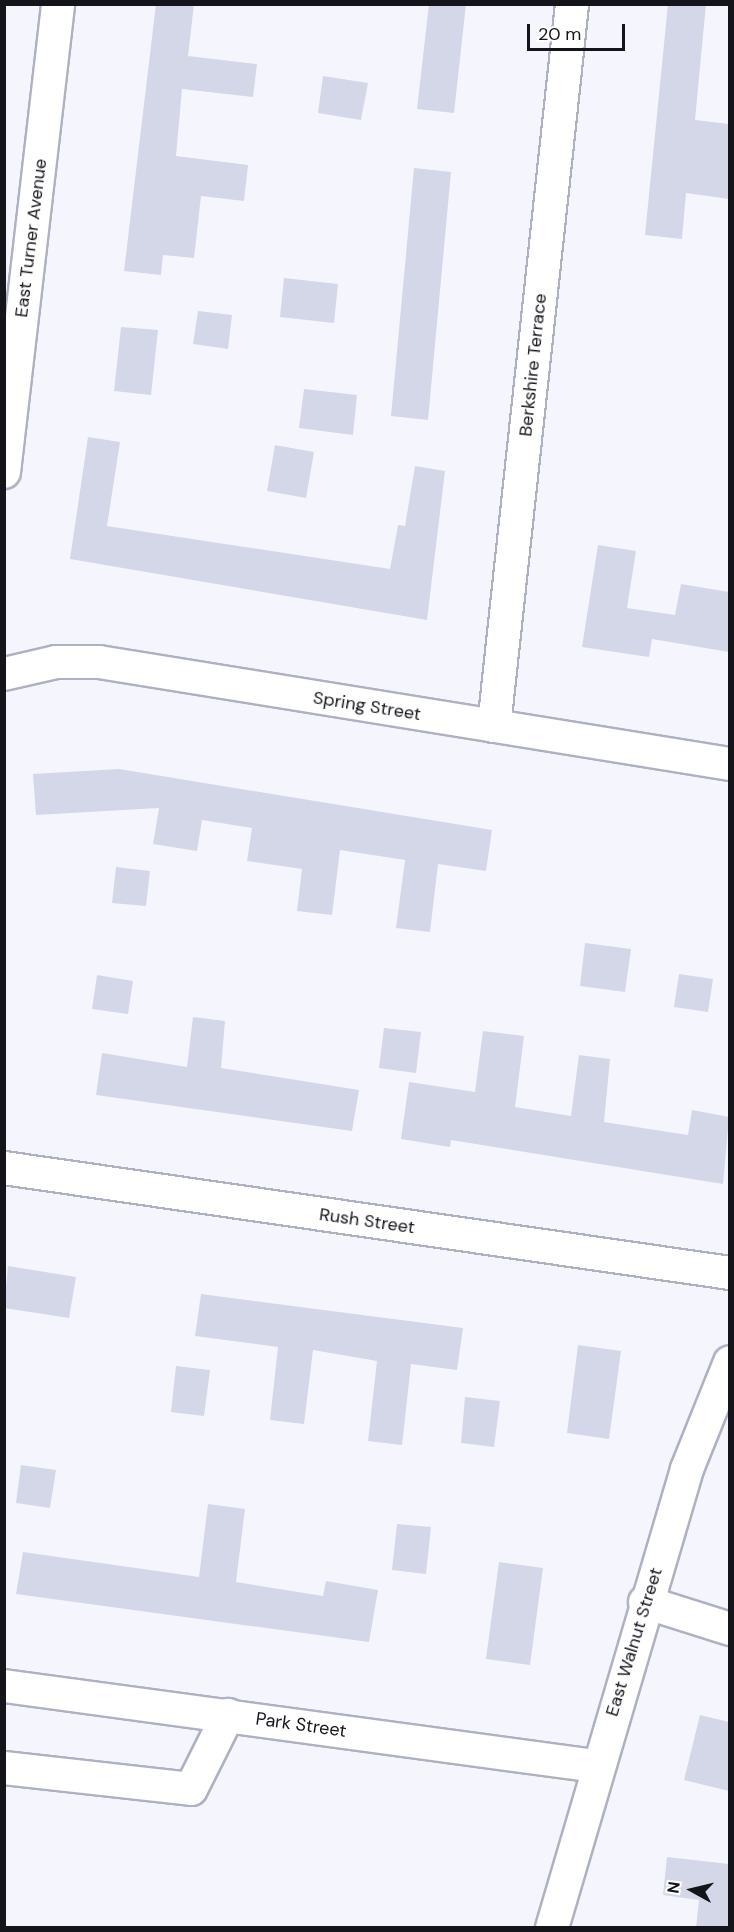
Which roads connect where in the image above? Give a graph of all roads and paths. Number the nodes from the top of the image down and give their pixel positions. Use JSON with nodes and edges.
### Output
{"nodes":[{"id":1,"x":58,"y":4,"type":"edge"},
{"id":2,"x":572,"y":4,"type":"edge"},
{"id":3,"x":4,"y":472,"type":"edge"},
{"id":4,"x":4,"y":674,"type":"edge"},
{"id":5,"x":494,"y":726,"type":"junction"},
{"id":6,"x":729,"y":765,"type":"edge"},
{"id":7,"x":4,"y":1168,"type":"edge"},
{"id":8,"x":729,"y":1273,"type":"edge"},
{"id":9,"x":729,"y":1362,"type":"edge"},
{"id":10,"x":645,"y":1602,"type":"junction"},
{"id":11,"x":729,"y":1629,"type":"edge"},
{"id":12,"x":4,"y":1686,"type":"edge"},
{"id":13,"x":228,"y":1714,"type":"junction"},
{"id":14,"x":596,"y":1766,"type":"junction"},
{"id":15,"x":4,"y":1767,"type":"edge"},
{"id":16,"x":552,"y":1928,"type":"edge"}],
"edges":[{"from":1,"to":3,"type":"street","name":"East Turner Avenue"},
{"from":2,"to":5,"type":"street","name":"Berkshire Terrace"},
{"from":4,"to":5,"type":"street","name":"Spring Street"},
{"from":5,"to":6,"type":"street","name":"Spring Street"},
{"from":7,"to":8,"type":"street","name":"Rush Street"},
{"from":9,"to":10,"type":"street","name":"East Walnut Street"},
{"from":10,"to":11,"type":"street"},
{"from":10,"to":14,"type":"street","name":"East Walnut Street"},
{"from":12,"to":13,"type":"street","name":"Park Street"},
{"from":13,"to":14,"type":"street","name":"Park Street"},
{"from":13,"to":15,"type":"street"},
{"from":14,"to":16,"type":"street","name":"East Walnut Street"}]}
